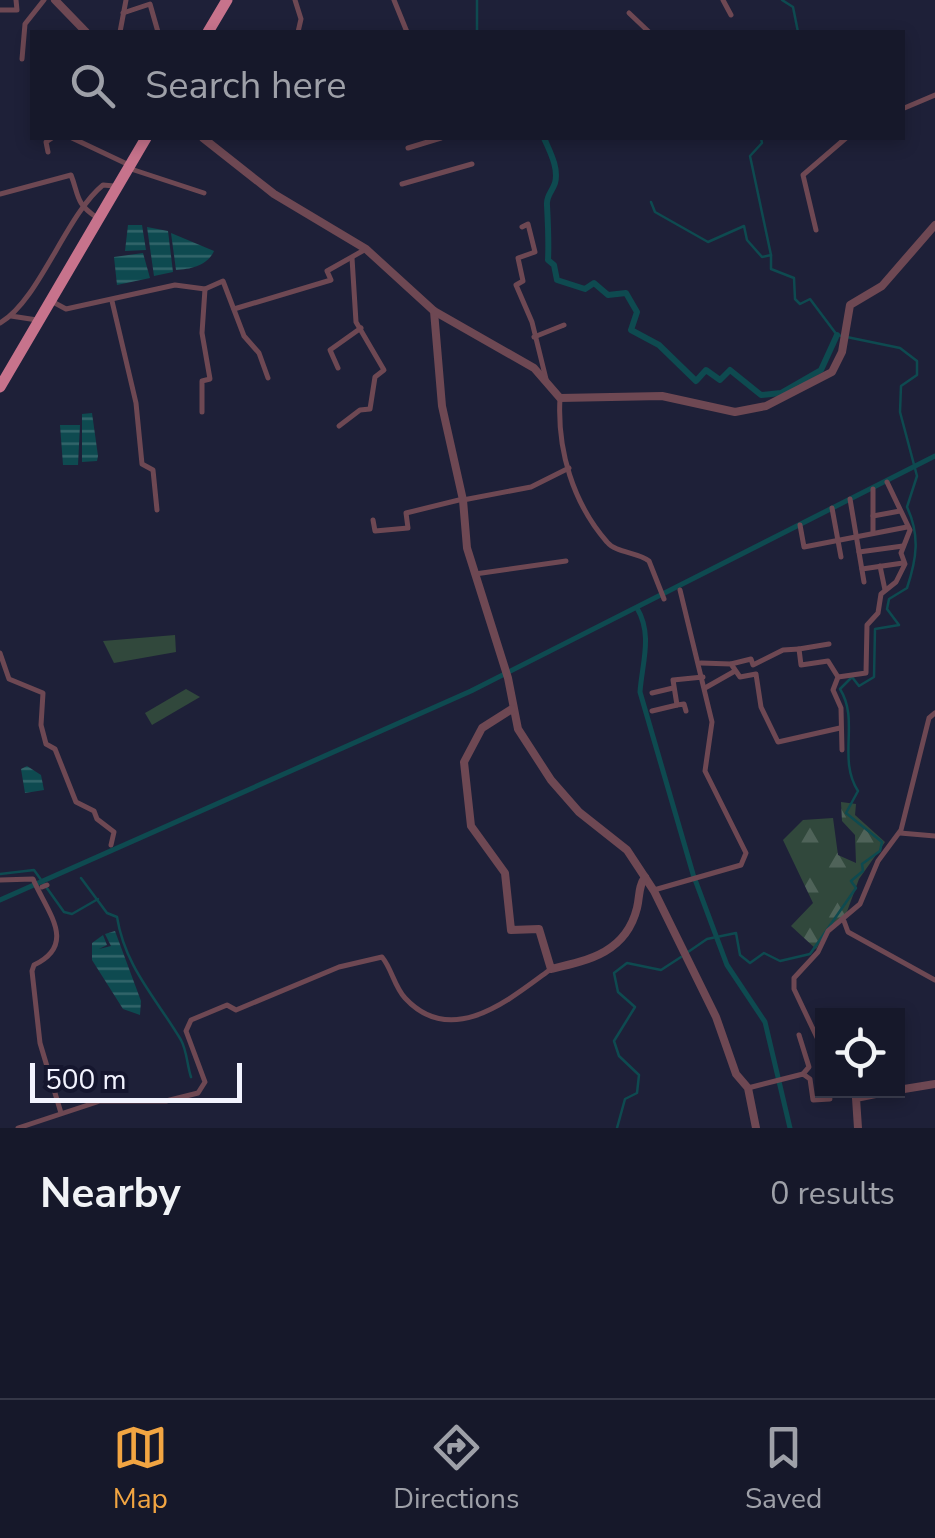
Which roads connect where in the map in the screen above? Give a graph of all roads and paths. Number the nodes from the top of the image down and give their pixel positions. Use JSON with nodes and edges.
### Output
{"nodes":[{"id":1,"x":16,"y":0,"type":"edge"},
{"id":2,"x":44,"y":0,"type":"edge"},
{"id":3,"x":55,"y":0,"type":"edge"},
{"id":4,"x":126,"y":0,"type":"edge"},
{"id":5,"x":227,"y":0,"type":"edge"},
{"id":6,"x":295,"y":0,"type":"edge"},
{"id":7,"x":394,"y":0,"type":"edge"},
{"id":8,"x":722,"y":0,"type":"edge"},
{"id":9,"x":0,"y":10,"type":"edge"},
{"id":10,"x":124,"y":13,"type":"junction"},
{"id":11,"x":630,"y":14,"type":"dead end"},
{"id":12,"x":731,"y":15,"type":"dead end"},
{"id":13,"x":84,"y":30,"type":"edge"},
{"id":14,"x":120,"y":30,"type":"edge"},
{"id":15,"x":157,"y":30,"type":"edge"},
{"id":16,"x":209,"y":30,"type":"edge"},
{"id":17,"x":299,"y":30,"type":"edge"},
{"id":18,"x":406,"y":30,"type":"edge"},
{"id":19,"x":647,"y":30,"type":"edge"},
{"id":20,"x":22,"y":60,"type":"dead end"},
{"id":21,"x":935,"y":95,"type":"edge"},
{"id":22,"x":905,"y":108,"type":"edge"},
{"id":23,"x":49,"y":140,"type":"edge"},
{"id":24,"x":83,"y":140,"type":"edge"},
{"id":25,"x":145,"y":140,"type":"edge"},
{"id":26,"x":206,"y":140,"type":"edge"},
{"id":27,"x":434,"y":140,"type":"edge"},
{"id":28,"x":841,"y":140,"type":"edge"},
{"id":29,"x":408,"y":148,"type":"dead end"},
{"id":30,"x":48,"y":152,"type":"dead end"},
{"id":31,"x":472,"y":164,"type":"dead end"},
{"id":32,"x":129,"y":167,"type":"junction"},
{"id":33,"x":402,"y":184,"type":"dead end"},
{"id":34,"x":116,"y":188,"type":"junction"},
{"id":35,"x":204,"y":193,"type":"dead end"},
{"id":36,"x":0,"y":194,"type":"edge"},
{"id":37,"x":82,"y":209,"type":"junction"},
{"id":38,"x":98,"y":219,"type":"junction"},
{"id":39,"x":935,"y":225,"type":"edge"},
{"id":40,"x":522,"y":227,"type":"dead end"},
{"id":41,"x":816,"y":230,"type":"dead end"},
{"id":42,"x":366,"y":249,"type":"junction"},
{"id":43,"x":352,"y":258,"type":"junction"},
{"id":44,"x":205,"y":289,"type":"junction"},
{"id":45,"x":51,"y":300,"type":"junction"},
{"id":46,"x":111,"y":300,"type":"junction"},
{"id":47,"x":234,"y":310,"type":"junction"},
{"id":48,"x":434,"y":310,"type":"junction"},
{"id":49,"x":11,"y":316,"type":"junction"},
{"id":50,"x":40,"y":318,"type":"junction"},
{"id":51,"x":0,"y":323,"type":"edge"},
{"id":52,"x":564,"y":325,"type":"dead end"},
{"id":53,"x":360,"y":328,"type":"junction"},
{"id":54,"x":534,"y":337,"type":"junction"},
{"id":55,"x":338,"y":368,"type":"dead end"},
{"id":56,"x":268,"y":378,"type":"dead end"},
{"id":57,"x":547,"y":383,"type":"junction"},
{"id":58,"x":0,"y":388,"type":"edge"},
{"id":59,"x":560,"y":398,"type":"junction"},
{"id":60,"x":202,"y":412,"type":"dead end"},
{"id":61,"x":340,"y":426,"type":"dead end"},
{"id":62,"x":569,"y":468,"type":"junction"},
{"id":63,"x":887,"y":482,"type":"dead end"},
{"id":64,"x":873,"y":489,"type":"dead end"},
{"id":65,"x":463,"y":499,"type":"junction"},
{"id":66,"x":850,"y":500,"type":"dead end"},
{"id":67,"x":832,"y":508,"type":"dead end"},
{"id":68,"x":156,"y":510,"type":"dead end"},
{"id":69,"x":900,"y":511,"type":"junction"},
{"id":70,"x":873,"y":516,"type":"junction"},
{"id":71,"x":373,"y":520,"type":"dead end"},
{"id":72,"x":800,"y":526,"type":"dead end"},
{"id":73,"x":908,"y":527,"type":"junction"},
{"id":74,"x":873,"y":532,"type":"junction"},
{"id":75,"x":857,"y":536,"type":"junction"},
{"id":76,"x":838,"y":540,"type":"junction"},
{"id":77,"x":904,"y":546,"type":"junction"},
{"id":78,"x":860,"y":552,"type":"junction"},
{"id":79,"x":840,"y":557,"type":"dead end"},
{"id":80,"x":566,"y":562,"type":"dead end"},
{"id":81,"x":904,"y":562,"type":"junction"},
{"id":82,"x":880,"y":566,"type":"junction"},
{"id":83,"x":862,"y":569,"type":"junction"},
{"id":84,"x":474,"y":574,"type":"junction"},
{"id":85,"x":864,"y":582,"type":"dead end"},
{"id":86,"x":680,"y":590,"type":"dead end"},
{"id":87,"x":885,"y":590,"type":"junction"},
{"id":88,"x":664,"y":598,"type":"dead end"},
{"id":89,"x":829,"y":644,"type":"dead end"},
{"id":90,"x":799,"y":649,"type":"junction"},
{"id":91,"x":0,"y":654,"type":"edge"},
{"id":92,"x":701,"y":664,"type":"junction"},
{"id":93,"x":731,"y":664,"type":"junction"},
{"id":94,"x":736,"y":670,"type":"junction"},
{"id":95,"x":703,"y":677,"type":"junction"},
{"id":96,"x":838,"y":678,"type":"junction"},
{"id":97,"x":673,"y":688,"type":"junction"},
{"id":98,"x":705,"y":688,"type":"junction"},
{"id":99,"x":652,"y":692,"type":"dead end"},
{"id":100,"x":677,"y":705,"type":"junction"},
{"id":101,"x":512,"y":709,"type":"junction"},
{"id":102,"x":652,"y":711,"type":"dead end"},
{"id":103,"x":686,"y":712,"type":"dead end"},
{"id":104,"x":935,"y":713,"type":"edge"},
{"id":105,"x":840,"y":728,"type":"junction"},
{"id":106,"x":842,"y":750,"type":"dead end"},
{"id":107,"x":900,"y":832,"type":"junction"},
{"id":108,"x":935,"y":836,"type":"edge"},
{"id":109,"x":111,"y":845,"type":"dead end"},
{"id":110,"x":645,"y":877,"type":"junction"},
{"id":111,"x":0,"y":880,"type":"edge"},
{"id":112,"x":654,"y":890,"type":"junction"},
{"id":113,"x":844,"y":920,"type":"junction"},
{"id":114,"x":551,"y":969,"type":"junction"},
{"id":115,"x":935,"y":980,"type":"edge"},
{"id":116,"x":815,"y":1032,"type":"edge"},
{"id":117,"x":799,"y":1035,"type":"dead end"},
{"id":118,"x":803,"y":1074,"type":"junction"},
{"id":119,"x":935,"y":1084,"type":"edge"},
{"id":120,"x":748,"y":1088,"type":"junction"},
{"id":121,"x":905,"y":1089,"type":"edge"},
{"id":122,"x":856,"y":1098,"type":"edge"},
{"id":123,"x":830,"y":1099,"type":"dead end"},
{"id":124,"x":61,"y":1113,"type":"junction"},
{"id":125,"x":18,"y":1128,"type":"edge"},
{"id":126,"x":756,"y":1128,"type":"edge"},
{"id":127,"x":858,"y":1128,"type":"edge"}],
"edges":[{"from":1,"to":9,"type":"street"},
{"from":2,"to":20,"type":"street"},
{"from":3,"to":13,"type":"street"},
{"from":4,"to":10,"type":"street"},
{"from":5,"to":16,"type":"highway"},
{"from":6,"to":17,"type":"street"},
{"from":7,"to":18,"type":"street"},
{"from":8,"to":12,"type":"street"},
{"from":10,"to":14,"type":"street"},
{"from":10,"to":15,"type":"street"},
{"from":11,"to":19,"type":"street"},
{"from":21,"to":22,"type":"street"},
{"from":23,"to":30,"type":"street"},
{"from":24,"to":32,"type":"street"},
{"from":25,"to":32,"type":"highway"},
{"from":26,"to":42,"type":"street"},
{"from":27,"to":29,"type":"street"},
{"from":28,"to":41,"type":"street"},
{"from":31,"to":33,"type":"street"},
{"from":32,"to":34,"type":"highway"},
{"from":32,"to":35,"type":"street"},
{"from":34,"to":37,"type":"street"},
{"from":34,"to":38,"type":"highway"},
{"from":36,"to":37,"type":"street"},
{"from":37,"to":38,"type":"street"},
{"from":37,"to":49,"type":"street"},
{"from":38,"to":45,"type":"highway"},
{"from":39,"to":59,"type":"street"},
{"from":40,"to":54,"type":"street"},
{"from":42,"to":43,"type":"street"},
{"from":42,"to":48,"type":"street"},
{"from":43,"to":47,"type":"street"},
{"from":43,"to":53,"type":"street"},
{"from":44,"to":46,"type":"street"},
{"from":44,"to":47,"type":"street"},
{"from":44,"to":60,"type":"street"},
{"from":45,"to":46,"type":"street"},
{"from":45,"to":50,"type":"highway"},
{"from":46,"to":68,"type":"street"},
{"from":47,"to":56,"type":"street"},
{"from":48,"to":57,"type":"street"},
{"from":48,"to":65,"type":"street"},
{"from":49,"to":50,"type":"street"},
{"from":49,"to":51,"type":"street"},
{"from":50,"to":58,"type":"highway"},
{"from":52,"to":54,"type":"street"},
{"from":53,"to":55,"type":"street"},
{"from":53,"to":61,"type":"street"},
{"from":54,"to":57,"type":"street"},
{"from":57,"to":59,"type":"street"},
{"from":59,"to":62,"type":"street"},
{"from":62,"to":65,"type":"street"},
{"from":62,"to":88,"type":"street"},
{"from":63,"to":69,"type":"street"},
{"from":64,"to":70,"type":"street"},
{"from":65,"to":71,"type":"street"},
{"from":65,"to":84,"type":"street"},
{"from":66,"to":75,"type":"street"},
{"from":67,"to":76,"type":"street"},
{"from":69,"to":70,"type":"street"},
{"from":69,"to":73,"type":"street"},
{"from":70,"to":74,"type":"street"},
{"from":72,"to":76,"type":"street"},
{"from":73,"to":74,"type":"street"},
{"from":73,"to":77,"type":"street"},
{"from":74,"to":75,"type":"street"},
{"from":75,"to":76,"type":"street"},
{"from":75,"to":78,"type":"street"},
{"from":76,"to":79,"type":"street"},
{"from":77,"to":78,"type":"street"},
{"from":77,"to":81,"type":"street"},
{"from":78,"to":83,"type":"street"},
{"from":80,"to":84,"type":"street"},
{"from":81,"to":82,"type":"street"},
{"from":81,"to":87,"type":"street"},
{"from":82,"to":83,"type":"street"},
{"from":82,"to":87,"type":"street"},
{"from":83,"to":85,"type":"street"},
{"from":84,"to":101,"type":"street"},
{"from":86,"to":92,"type":"street"},
{"from":87,"to":96,"type":"street"},
{"from":89,"to":90,"type":"street"},
{"from":90,"to":93,"type":"street"},
{"from":90,"to":96,"type":"street"},
{"from":91,"to":109,"type":"street"},
{"from":92,"to":93,"type":"street"},
{"from":92,"to":95,"type":"street"},
{"from":93,"to":94,"type":"street"},
{"from":94,"to":98,"type":"street"},
{"from":94,"to":105,"type":"street"},
{"from":95,"to":97,"type":"street"},
{"from":95,"to":98,"type":"street"},
{"from":96,"to":105,"type":"street"},
{"from":97,"to":99,"type":"street"},
{"from":97,"to":100,"type":"street"},
{"from":98,"to":112,"type":"street"},
{"from":100,"to":102,"type":"street"},
{"from":100,"to":103,"type":"street"},
{"from":101,"to":110,"type":"street"},
{"from":101,"to":114,"type":"street"},
{"from":104,"to":107,"type":"street"},
{"from":105,"to":106,"type":"street"},
{"from":107,"to":108,"type":"street"},
{"from":107,"to":113,"type":"street"},
{"from":110,"to":112,"type":"street"},
{"from":110,"to":114,"type":"street"},
{"from":111,"to":124,"type":"street"},
{"from":112,"to":120,"type":"street"},
{"from":113,"to":115,"type":"street"},
{"from":113,"to":116,"type":"street"},
{"from":114,"to":124,"type":"street"},
{"from":117,"to":118,"type":"street"},
{"from":118,"to":120,"type":"street"},
{"from":118,"to":123,"type":"street"},
{"from":119,"to":121,"type":"street"},
{"from":120,"to":126,"type":"street"},
{"from":122,"to":127,"type":"street"},
{"from":124,"to":125,"type":"street"}]}
